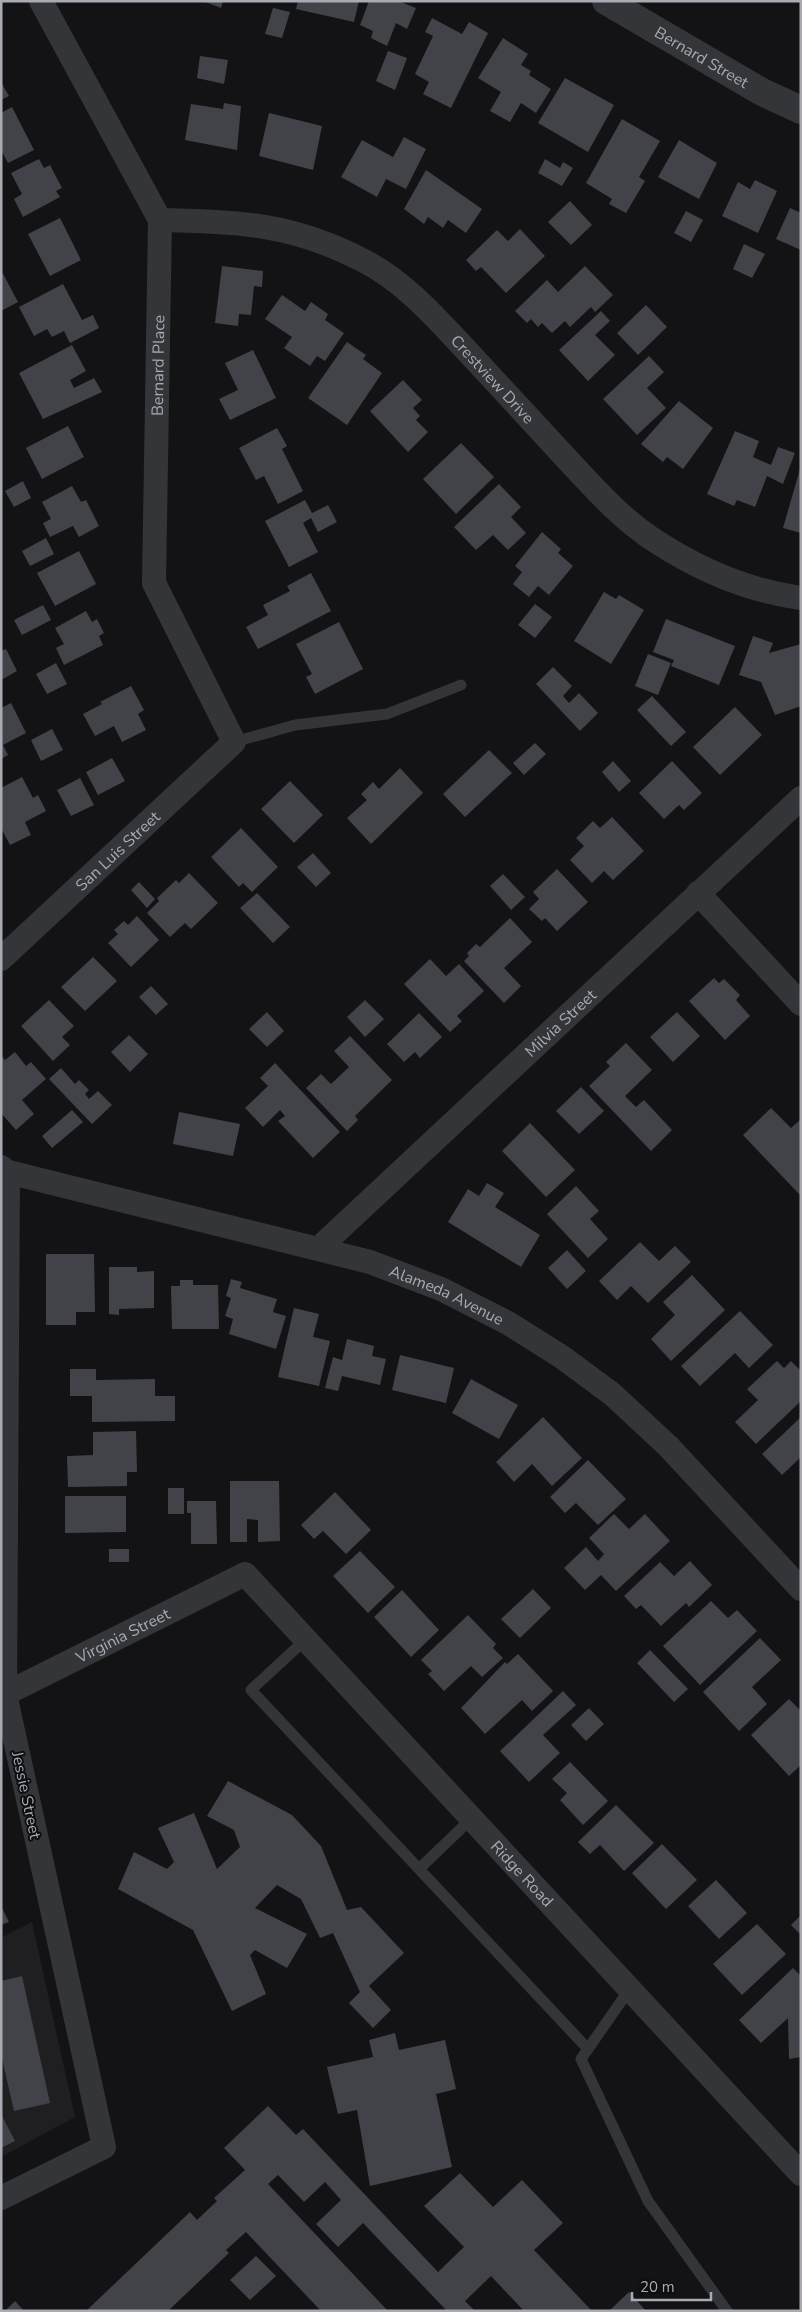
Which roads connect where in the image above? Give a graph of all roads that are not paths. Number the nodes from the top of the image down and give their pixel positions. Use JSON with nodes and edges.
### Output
{"nodes":[{"id":1,"x":41,"y":1,"type":"edge"},
{"id":2,"x":606,"y":1,"type":"edge"},
{"id":3,"x":801,"y":110,"type":"edge"},
{"id":4,"x":160,"y":220,"type":"junction"},
{"id":5,"x":801,"y":598,"type":"edge"},
{"id":6,"x":462,"y":685,"type":"dead end"},
{"id":7,"x":234,"y":742,"type":"junction"},
{"id":8,"x":801,"y":798,"type":"edge"},
{"id":9,"x":698,"y":894,"type":"junction"},
{"id":10,"x":2,"y":956,"type":"edge"},
{"id":11,"x":801,"y":1004,"type":"edge"},
{"id":12,"x":5,"y":1169,"type":"edge"},
{"id":13,"x":319,"y":1248,"type":"junction"},
{"id":14,"x":245,"y":1574,"type":"joint"},
{"id":15,"x":801,"y":1589,"type":"edge"},
{"id":16,"x":306,"y":1640,"type":"junction"},
{"id":17,"x":3,"y":1695,"type":"edge"},
{"id":18,"x":471,"y":1819,"type":"junction"},
{"id":19,"x":419,"y":1869,"type":"junction"},
{"id":20,"x":629,"y":1990,"type":"junction"},
{"id":21,"x":588,"y":2048,"type":"junction"},
{"id":22,"x":799,"y":2169,"type":"edge"},
{"id":23,"x":1,"y":2198,"type":"edge"},
{"id":24,"x":728,"y":2311,"type":"edge"}],
"edges":[{"from":1,"to":4,"type":"street","name":"Bernard Place"},
{"from":2,"to":3,"type":"street","name":"Bernard Street"},
{"from":4,"to":5,"type":"street","name":"Crestview Drive"},
{"from":4,"to":7,"type":"street","name":"Bernard Place"},
{"from":6,"to":7,"type":"lane"},
{"from":7,"to":10,"type":"street","name":"San Luis Street"},
{"from":8,"to":9,"type":"street","name":"Milvia Street"},
{"from":9,"to":11,"type":"street"},
{"from":9,"to":13,"type":"street","name":"Milvia Street"},
{"from":12,"to":13,"type":"street","name":"Alameda Avenue"},
{"from":12,"to":17,"type":"street","name":"Jessie Street"},
{"from":13,"to":15,"type":"street","name":"Alameda Avenue"},
{"from":14,"to":16,"type":"street","name":"Ridge Road"},
{"from":14,"to":17,"type":"street","name":"Virginia Street"},
{"from":16,"to":18,"type":"street","name":"Ridge Road"},
{"from":16,"to":19,"type":"lane"},
{"from":17,"to":23,"type":"street","name":"Jessie Street"},
{"from":18,"to":19,"type":"lane"},
{"from":18,"to":20,"type":"street","name":"Ridge Road"},
{"from":19,"to":21,"type":"lane"},
{"from":20,"to":21,"type":"lane"},
{"from":20,"to":22,"type":"street","name":"Ridge Road"},
{"from":21,"to":24,"type":"lane"}]}
